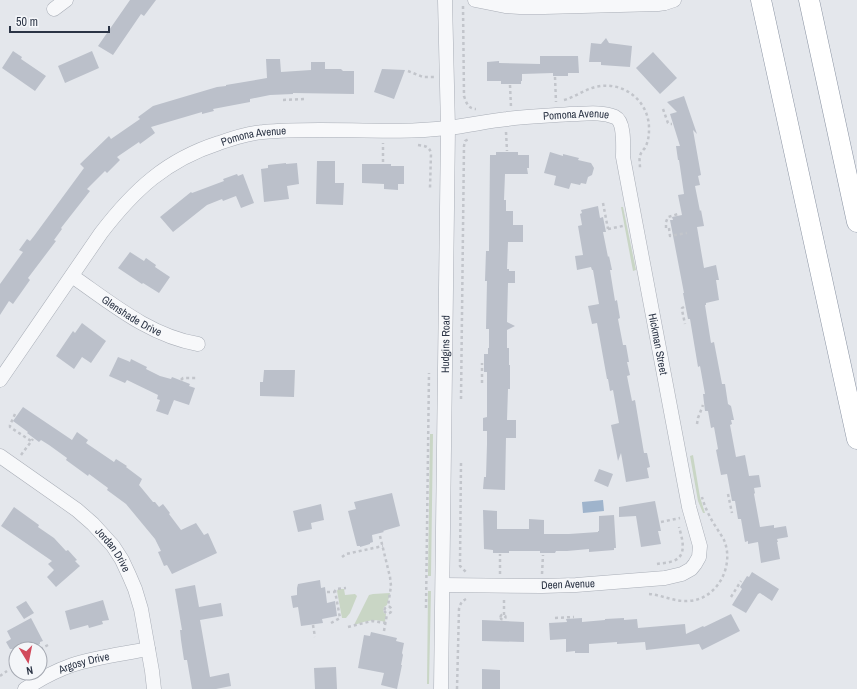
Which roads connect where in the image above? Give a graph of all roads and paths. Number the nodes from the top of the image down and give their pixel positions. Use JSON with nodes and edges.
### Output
{"nodes":[{"id":1,"x":66,"y":0,"type":"edge"},
{"id":2,"x":445,"y":0,"type":"edge"},
{"id":3,"x":463,"y":0,"type":"edge"},
{"id":4,"x":476,"y":0,"type":"edge"},
{"id":5,"x":674,"y":0,"type":"edge"},
{"id":6,"x":761,"y":0,"type":"edge"},
{"id":7,"x":809,"y":0,"type":"edge"},
{"id":8,"x":544,"y":4,"type":"edge"},
{"id":9,"x":54,"y":9,"type":"dead end"},
{"id":10,"x":408,"y":71,"type":"dead end"},
{"id":11,"x":448,"y":76,"type":"junction"},
{"id":12,"x":555,"y":77,"type":"dead end"},
{"id":13,"x":510,"y":85,"type":"dead end"},
{"id":14,"x":304,"y":99,"type":"dead end"},
{"id":15,"x":283,"y":100,"type":"dead end"},
{"id":16,"x":551,"y":102,"type":"dead end"},
{"id":17,"x":556,"y":102,"type":"junction"},
{"id":18,"x":515,"y":104,"type":"dead end"},
{"id":19,"x":506,"y":105,"type":"dead end"},
{"id":20,"x":482,"y":108,"type":"dead end"},
{"id":21,"x":663,"y":109,"type":"dead end"},
{"id":22,"x":617,"y":118,"type":"joint"},
{"id":23,"x":509,"y":121,"type":"junction"},
{"id":24,"x":672,"y":124,"type":"dead end"},
{"id":25,"x":448,"y":128,"type":"junction"},
{"id":26,"x":383,"y":131,"type":"junction"},
{"id":27,"x":498,"y":133,"type":"dead end"},
{"id":28,"x":476,"y":138,"type":"dead end"},
{"id":29,"x":418,"y":145,"type":"dead end"},
{"id":30,"x":507,"y":151,"type":"dead end"},
{"id":31,"x":383,"y":162,"type":"dead end"},
{"id":32,"x":641,"y":173,"type":"dead end"},
{"id":33,"x":430,"y":188,"type":"dead end"},
{"id":34,"x":603,"y":203,"type":"dead end"},
{"id":35,"x":678,"y":214,"type":"dead end"},
{"id":36,"x":622,"y":220,"type":"dead end"},
{"id":37,"x":857,"y":222,"type":"edge"},
{"id":38,"x":623,"y":226,"type":"junction"},
{"id":39,"x":624,"y":231,"type":"dead end"},
{"id":40,"x":687,"y":233,"type":"dead end"},
{"id":41,"x":72,"y":276,"type":"junction"},
{"id":42,"x":684,"y":307,"type":"dead end"},
{"id":43,"x":685,"y":324,"type":"dead end"},
{"id":44,"x":198,"y":344,"type":"dead end"},
{"id":45,"x":482,"y":363,"type":"dead end"},
{"id":46,"x":429,"y":373,"type":"dead end"},
{"id":47,"x":197,"y":378,"type":"dead end"},
{"id":48,"x":0,"y":380,"type":"edge"},
{"id":49,"x":181,"y":380,"type":"dead end"},
{"id":50,"x":482,"y":382,"type":"dead end"},
{"id":51,"x":461,"y":399,"type":"dead end"},
{"id":52,"x":703,"y":405,"type":"dead end"},
{"id":53,"x":15,"y":414,"type":"dead end"},
{"id":54,"x":697,"y":424,"type":"dead end"},
{"id":55,"x":857,"y":439,"type":"edge"},
{"id":56,"x":0,"y":456,"type":"edge"},
{"id":57,"x":461,"y":463,"type":"dead end"},
{"id":58,"x":14,"y":465,"type":"junction"},
{"id":59,"x":701,"y":494,"type":"dead end"},
{"id":60,"x":728,"y":494,"type":"dead end"},
{"id":61,"x":677,"y":513,"type":"dead end"},
{"id":62,"x":732,"y":513,"type":"dead end"},
{"id":63,"x":685,"y":518,"type":"junction"},
{"id":64,"x":661,"y":522,"type":"dead end"},
{"id":65,"x":380,"y":536,"type":"dead end"},
{"id":66,"x":383,"y":546,"type":"junction"},
{"id":67,"x":500,"y":554,"type":"dead end"},
{"id":68,"x":543,"y":555,"type":"dead end"},
{"id":69,"x":342,"y":557,"type":"dead end"},
{"id":70,"x":655,"y":564,"type":"dead end"},
{"id":71,"x":691,"y":568,"type":"joint"},
{"id":72,"x":467,"y":572,"type":"dead end"},
{"id":73,"x":493,"y":572,"type":"dead end"},
{"id":74,"x":506,"y":572,"type":"dead end"},
{"id":75,"x":548,"y":573,"type":"dead end"},
{"id":76,"x":500,"y":579,"type":"junction"},
{"id":77,"x":542,"y":579,"type":"junction"},
{"id":78,"x":741,"y":581,"type":"dead end"},
{"id":79,"x":443,"y":585,"type":"junction"},
{"id":80,"x":346,"y":588,"type":"dead end"},
{"id":81,"x":327,"y":592,"type":"dead end"},
{"id":82,"x":335,"y":592,"type":"junction"},
{"id":83,"x":646,"y":593,"type":"dead end"},
{"id":84,"x":731,"y":597,"type":"dead end"},
{"id":85,"x":469,"y":599,"type":"dead end"},
{"id":86,"x":497,"y":599,"type":"dead end"},
{"id":87,"x":511,"y":599,"type":"dead end"},
{"id":88,"x":388,"y":606,"type":"junction"},
{"id":89,"x":426,"y":608,"type":"dead end"},
{"id":90,"x":387,"y":614,"type":"junction"},
{"id":91,"x":574,"y":617,"type":"dead end"},
{"id":92,"x":555,"y":618,"type":"dead end"},
{"id":93,"x":331,"y":623,"type":"dead end"},
{"id":94,"x":386,"y":623,"type":"junction"},
{"id":95,"x":313,"y":625,"type":"dead end"},
{"id":96,"x":348,"y":627,"type":"dead end"},
{"id":97,"x":384,"y":631,"type":"dead end"},
{"id":98,"x":314,"y":637,"type":"dead end"},
{"id":99,"x":148,"y":649,"type":"junction"},
{"id":100,"x":7,"y":671,"type":"dead end"},
{"id":101,"x":0,"y":676,"type":"edge"},
{"id":102,"x":25,"y":689,"type":"edge"},
{"id":103,"x":154,"y":689,"type":"edge"},
{"id":104,"x":441,"y":689,"type":"edge"},
{"id":105,"x":457,"y":689,"type":"edge"}],
"edges":[{"from":1,"to":9,"type":"street"},
{"from":2,"to":11,"type":"street","name":"Hudgins Road"},
{"from":3,"to":20,"type":"path"},
{"from":4,"to":8,"type":"street"},
{"from":5,"to":8,"type":"street"},
{"from":6,"to":55,"type":"highway"},
{"from":7,"to":37,"type":"highway"},
{"from":10,"to":11,"type":"path"},
{"from":11,"to":25,"type":"street","name":"Hudgins Road"},
{"from":12,"to":17,"type":"path"},
{"from":13,"to":23,"type":"path"},
{"from":14,"to":15,"type":"path"},
{"from":16,"to":17,"type":"path"},
{"from":17,"to":32,"type":"path"},
{"from":18,"to":23,"type":"path"},
{"from":19,"to":23,"type":"path"},
{"from":21,"to":24,"type":"path"},
{"from":22,"to":23,"type":"street","name":"Pomona Avenue"},
{"from":22,"to":63,"type":"street","name":"Hickman Street"},
{"from":23,"to":25,"type":"street","name":"Pomona Avenue"},
{"from":23,"to":27,"type":"path"},
{"from":23,"to":30,"type":"path"},
{"from":25,"to":26,"type":"street","name":"Pomona Avenue"},
{"from":25,"to":79,"type":"street","name":"Hudgins Road"},
{"from":26,"to":31,"type":"path"},
{"from":26,"to":41,"type":"street","name":"Pomona Avenue"},
{"from":28,"to":51,"type":"path"},
{"from":29,"to":33,"type":"path"},
{"from":34,"to":38,"type":"path"},
{"from":35,"to":40,"type":"path"},
{"from":36,"to":38,"type":"path"},
{"from":38,"to":39,"type":"path"},
{"from":41,"to":44,"type":"street","name":"Glenshade Drive"},
{"from":41,"to":48,"type":"street","name":"Pomona Avenue"},
{"from":42,"to":43,"type":"path"},
{"from":45,"to":50,"type":"path"},
{"from":46,"to":89,"type":"path"},
{"from":47,"to":49,"type":"path"},
{"from":52,"to":54,"type":"path"},
{"from":53,"to":58,"type":"path"},
{"from":56,"to":58,"type":"street","name":"Jordan Drive"},
{"from":57,"to":72,"type":"path"},
{"from":58,"to":99,"type":"street","name":"Jordan Drive"},
{"from":59,"to":83,"type":"path"},
{"from":60,"to":62,"type":"path"},
{"from":61,"to":63,"type":"path"},
{"from":63,"to":64,"type":"path"},
{"from":63,"to":70,"type":"path"},
{"from":63,"to":71,"type":"street","name":"Hickman Street"},
{"from":65,"to":66,"type":"path"},
{"from":66,"to":69,"type":"path"},
{"from":66,"to":88,"type":"path"},
{"from":67,"to":76,"type":"path"},
{"from":68,"to":77,"type":"path"},
{"from":71,"to":77,"type":"street","name":"Deen Avenue"},
{"from":73,"to":76,"type":"path"},
{"from":74,"to":76,"type":"path"},
{"from":75,"to":77,"type":"path"},
{"from":76,"to":77,"type":"street","name":"Deen Avenue"},
{"from":76,"to":79,"type":"street","name":"Deen Avenue"},
{"from":78,"to":84,"type":"path"},
{"from":79,"to":104,"type":"street","name":"Hudgins Road"},
{"from":80,"to":82,"type":"path"},
{"from":81,"to":82,"type":"path"},
{"from":82,"to":93,"type":"path"},
{"from":85,"to":105,"type":"path"},
{"from":86,"to":87,"type":"path"},
{"from":88,"to":90,"type":"path"},
{"from":88,"to":90,"type":"path"},
{"from":90,"to":94,"type":"path"},
{"from":91,"to":92,"type":"path"},
{"from":94,"to":96,"type":"path"},
{"from":94,"to":97,"type":"path"},
{"from":95,"to":98,"type":"path"},
{"from":99,"to":102,"type":"street","name":"Argosy Drive"},
{"from":99,"to":103,"type":"street","name":"Jordan Drive"},
{"from":100,"to":101,"type":"path"}]}
